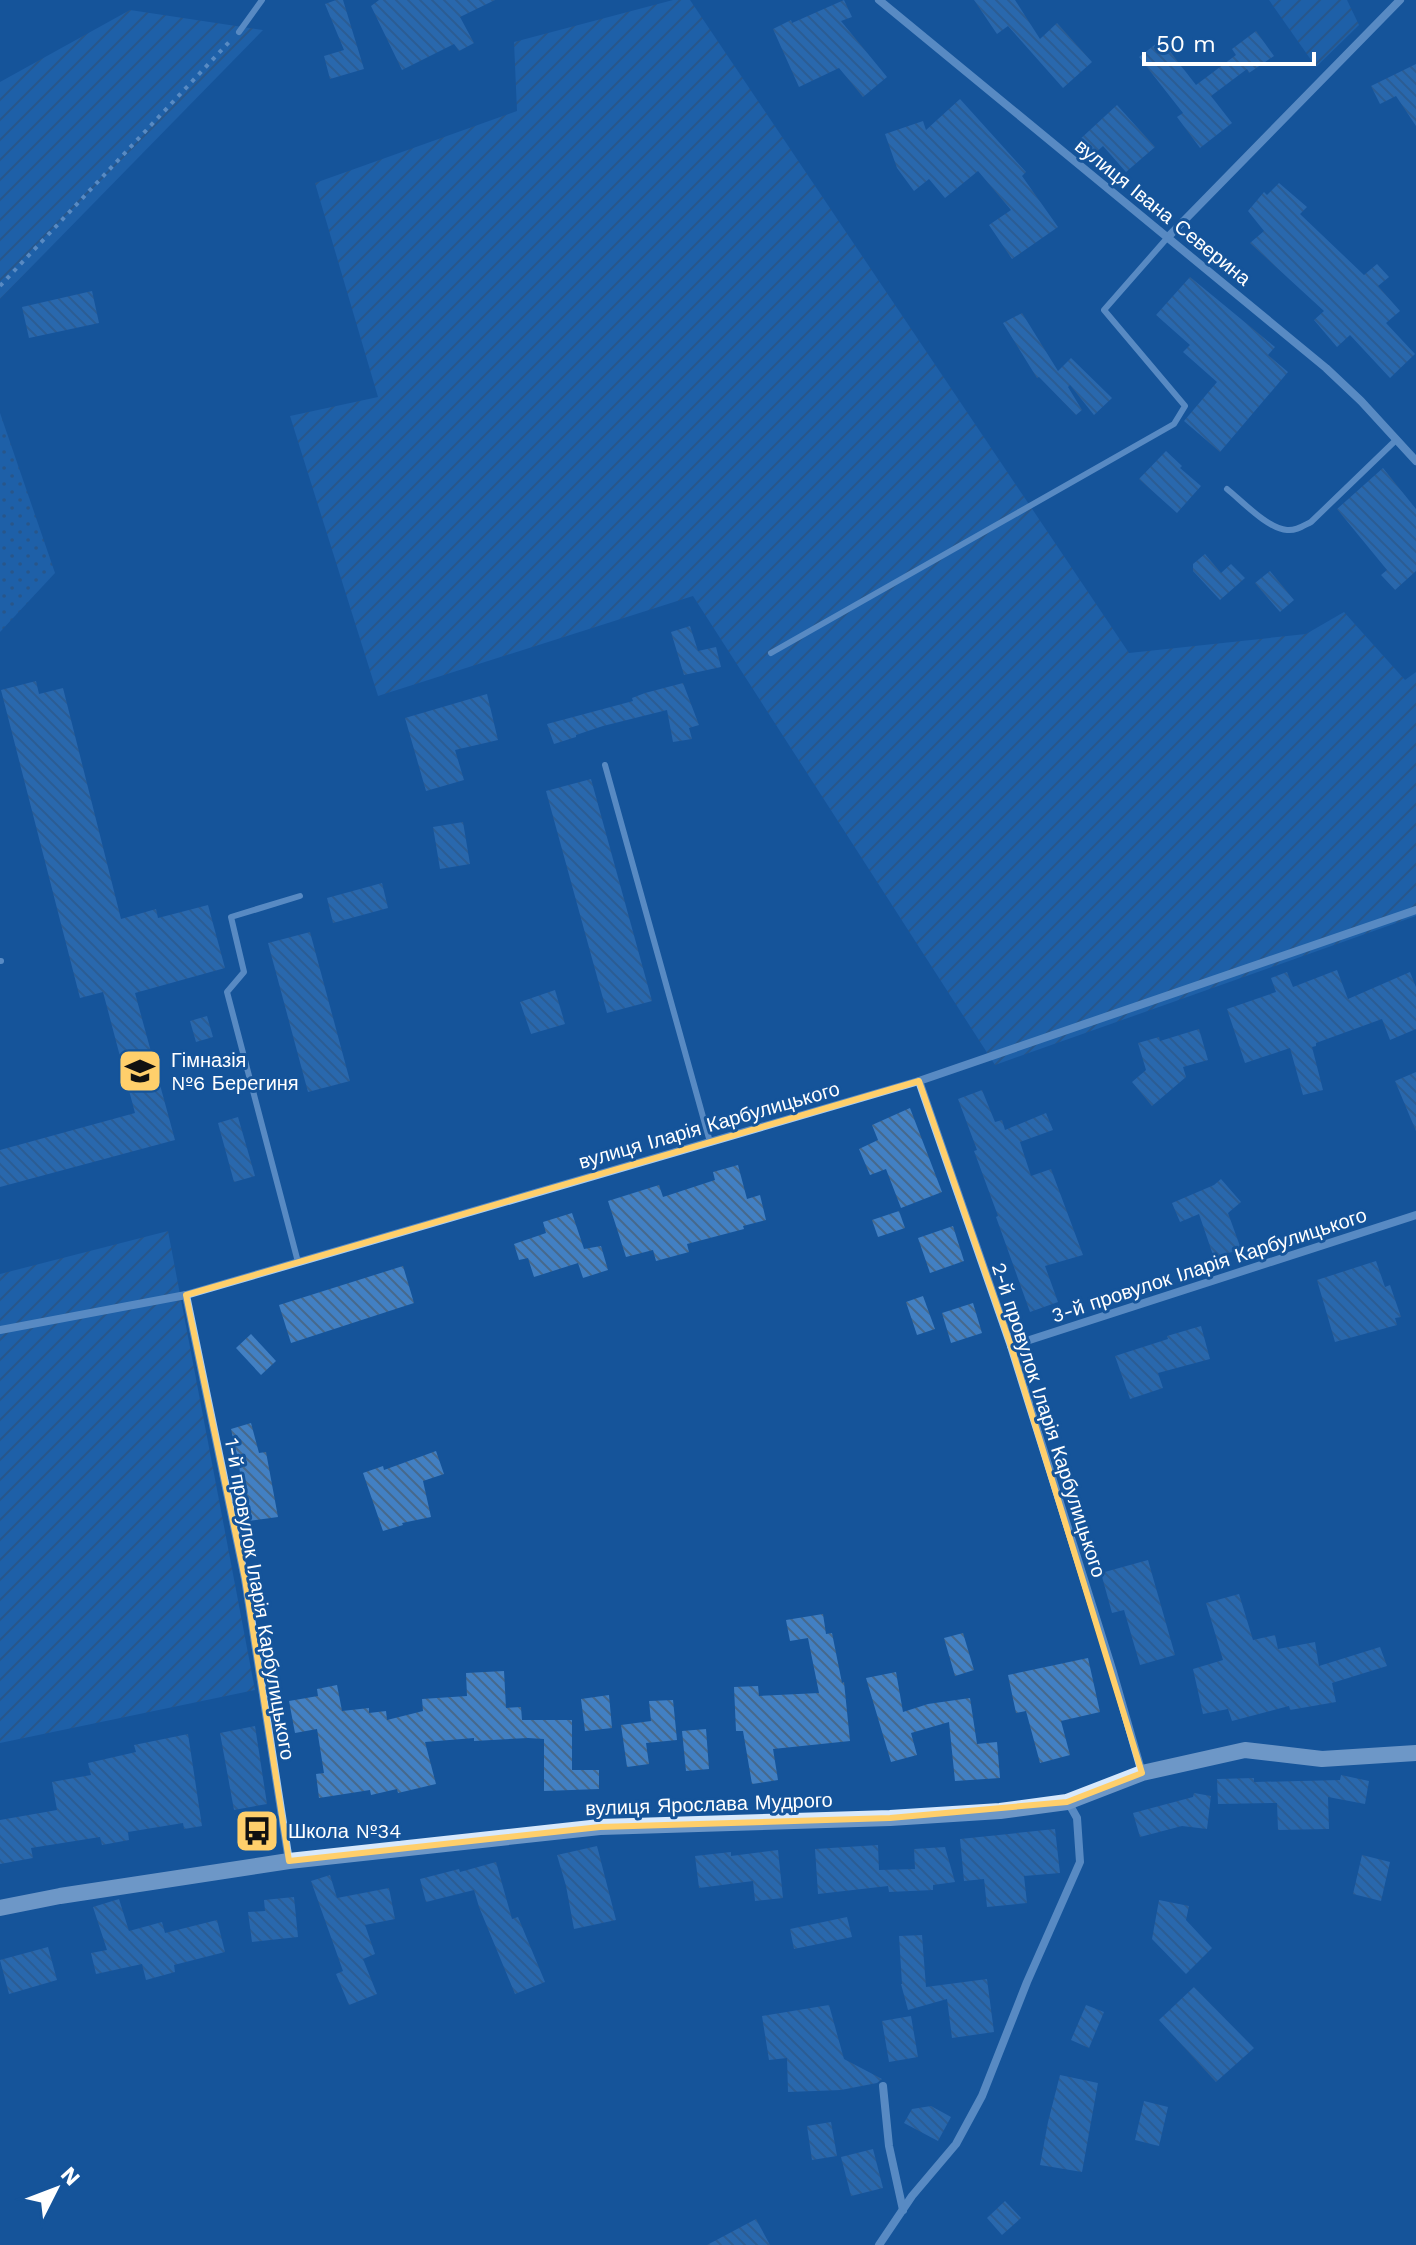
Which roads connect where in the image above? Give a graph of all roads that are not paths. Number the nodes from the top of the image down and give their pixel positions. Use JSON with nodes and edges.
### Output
{"nodes":[{"id":1,"x":262,"y":0,"type":"edge"},
{"id":2,"x":879,"y":0,"type":"edge"},
{"id":3,"x":1400,"y":0,"type":"edge"},
{"id":4,"x":239,"y":32,"type":"road end"},
{"id":5,"x":1168,"y":237,"type":"junction"},
{"id":6,"x":1396,"y":440,"type":"junction"},
{"id":7,"x":1416,"y":461,"type":"edge"},
{"id":8,"x":1227,"y":489,"type":"dead end"},
{"id":9,"x":771,"y":653,"type":"dead end"},
{"id":10,"x":605,"y":765,"type":"dead end"},
{"id":11,"x":300,"y":896,"type":"dead end"},
{"id":12,"x":1416,"y":910,"type":"edge"},
{"id":13,"x":919,"y":1081,"type":"junction"},
{"id":14,"x":710,"y":1142,"type":"junction"},
{"id":15,"x":1416,"y":1215,"type":"edge"},
{"id":16,"x":298,"y":1262,"type":"junction"},
{"id":17,"x":186,"y":1295,"type":"junction"},
{"id":18,"x":0,"y":1330,"type":"edge"},
{"id":19,"x":1011,"y":1346,"type":"junction"},
{"id":20,"x":1416,"y":1753,"type":"edge"},
{"id":21,"x":1142,"y":1773,"type":"junction"},
{"id":22,"x":1067,"y":1802,"type":"junction"},
{"id":23,"x":289,"y":1861,"type":"junction"},
{"id":24,"x":0,"y":1908,"type":"edge"},
{"id":25,"x":883,"y":2086,"type":"dead end"},
{"id":26,"x":903,"y":2210,"type":"junction"},
{"id":27,"x":879,"y":2245,"type":"edge"}],
"edges":[{"from":1,"to":4,"type":"lane"},
{"from":2,"to":5,"type":"street","name":"вулиця Івана Северина"},
{"from":3,"to":5,"type":"street"},
{"from":5,"to":6,"type":"street","name":"вулиця Івана Северина"},
{"from":5,"to":9,"type":"lane"},
{"from":6,"to":7,"type":"street","name":"вулиця Івана Северина"},
{"from":6,"to":8,"type":"lane"},
{"from":10,"to":14,"type":"lane"},
{"from":11,"to":16,"type":"lane"},
{"from":12,"to":13,"type":"street","name":"вулиця Іларія Карбулицького"},
{"from":13,"to":14,"type":"street","name":"вулиця Іларія Карбулицького"},
{"from":13,"to":19,"type":"street","name":"2-й провулок Іларія Карбулицького"},
{"from":14,"to":16,"type":"street","name":"вулиця Іларія Карбулицького"},
{"from":15,"to":19,"type":"street","name":"3-й провулок Іларія Карбулицького"},
{"from":16,"to":17,"type":"street","name":"вулиця Іларія Карбулицького"},
{"from":17,"to":18,"type":"street","name":"вулиця Іларія Карбулицького"},
{"from":17,"to":23,"type":"street","name":"1-й провулок Іларія Карбулицького"},
{"from":19,"to":21,"type":"street","name":"2-й провулок Іларія Карбулицького"},
{"from":20,"to":21,"type":"main road","name":"вулиця Ярослава Мудрого"},
{"from":21,"to":22,"type":"main road","name":"вулиця Ярослава Мудрого"},
{"from":22,"to":23,"type":"main road","name":"вулиця Ярослава Мудрого"},
{"from":22,"to":26,"type":"street"},
{"from":23,"to":24,"type":"main road","name":"вулиця Ярослава Мудрого"},
{"from":25,"to":26,"type":"street"},
{"from":26,"to":27,"type":"street"}]}
